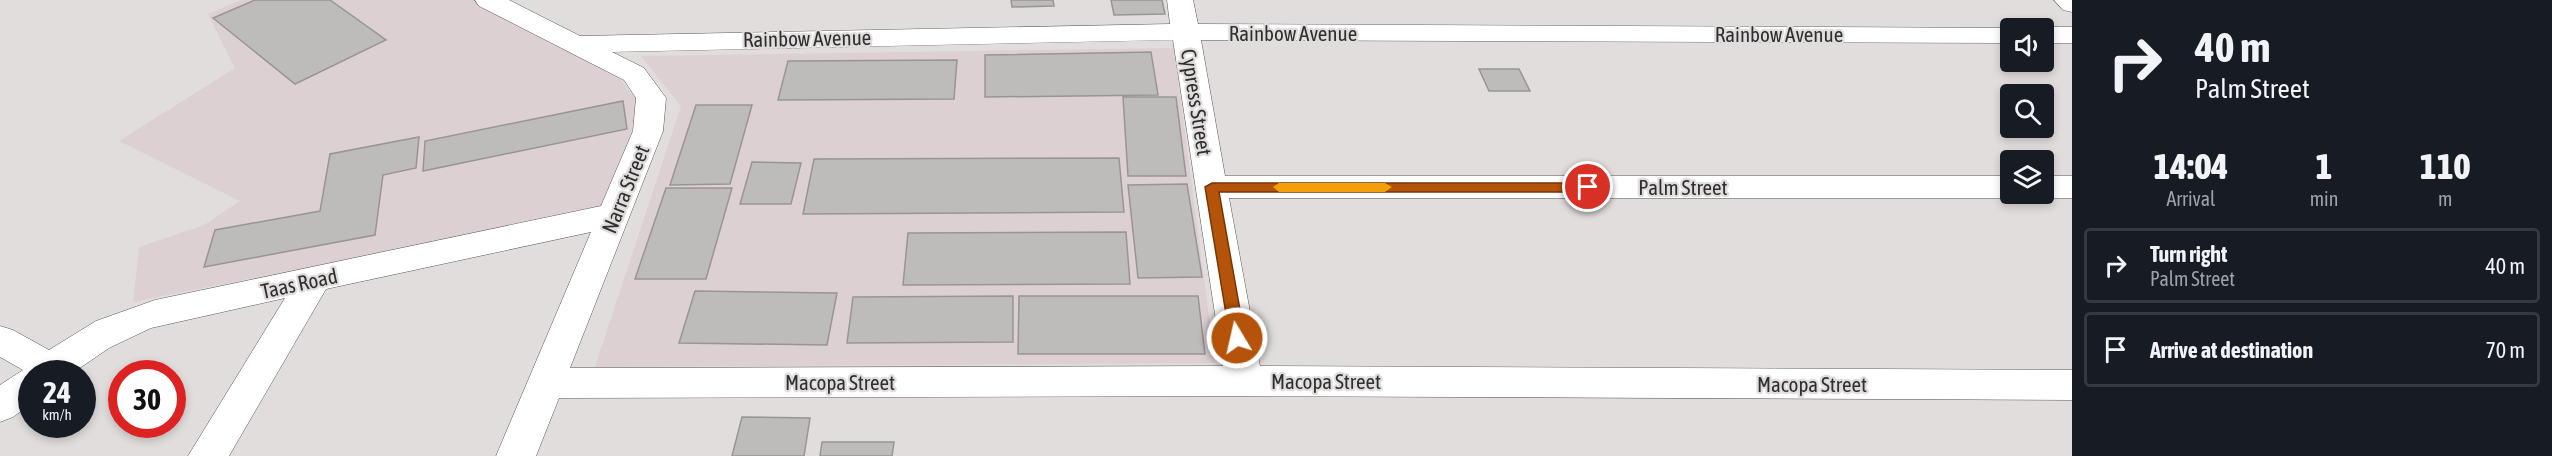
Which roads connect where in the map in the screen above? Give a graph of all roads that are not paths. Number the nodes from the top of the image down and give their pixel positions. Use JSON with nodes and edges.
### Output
{"nodes":[{"id":1,"x":488,"y":0,"type":"edge"},
{"id":2,"x":1180,"y":0,"type":"edge"},
{"id":3,"x":2067,"y":0,"type":"edge"},
{"id":4,"x":2072,"y":4,"type":"edge"},
{"id":5,"x":1186,"y":32,"type":"junction"},
{"id":6,"x":2000,"y":35,"type":"edge"},
{"id":7,"x":2054,"y":35,"type":"edge"},
{"id":8,"x":2072,"y":35,"type":"edge"},
{"id":9,"x":576,"y":44,"type":"junction"},
{"id":10,"x":1212,"y":187,"type":"junction"},
{"id":11,"x":2000,"y":187,"type":"edge"},
{"id":12,"x":2054,"y":187,"type":"edge"},
{"id":13,"x":2072,"y":187,"type":"edge"},
{"id":14,"x":615,"y":215,"type":"junction"},
{"id":15,"x":314,"y":280,"type":"junction"},
{"id":16,"x":0,"y":340,"type":"edge"},
{"id":17,"x":25,"y":360,"type":"edge"},
{"id":18,"x":61,"y":360,"type":"edge"},
{"id":19,"x":1244,"y":381,"type":"junction"},
{"id":20,"x":544,"y":383,"type":"junction"},
{"id":21,"x":2072,"y":385,"type":"edge"},
{"id":22,"x":18,"y":392,"type":"edge"},
{"id":23,"x":0,"y":406,"type":"edge"},
{"id":24,"x":208,"y":456,"type":"edge"},
{"id":25,"x":516,"y":456,"type":"edge"}],
"edges":[{"from":1,"to":9,"type":"street","name":"Narra Street"},
{"from":2,"to":5,"type":"street","name":"Cypress Street"},
{"from":3,"to":4,"type":"street"},
{"from":5,"to":6,"type":"street","name":"Rainbow Avenue"},
{"from":5,"to":9,"type":"street","name":"Rainbow Avenue"},
{"from":5,"to":10,"type":"street","name":"Cypress Street"},
{"from":7,"to":8,"type":"street"},
{"from":9,"to":14,"type":"street","name":"Narra Street"},
{"from":10,"to":11,"type":"street","name":"Palm Street"},
{"from":10,"to":19,"type":"street","name":"Cypress Street"},
{"from":12,"to":13,"type":"street"},
{"from":14,"to":15,"type":"street","name":"Taas Road"},
{"from":14,"to":20,"type":"street","name":"Narra Street"},
{"from":15,"to":18,"type":"street","name":"Taas Road"},
{"from":15,"to":24,"type":"street"},
{"from":16,"to":17,"type":"street"},
{"from":19,"to":20,"type":"street","name":"Macopa Street"},
{"from":19,"to":21,"type":"street","name":"Macopa Street"},
{"from":20,"to":25,"type":"street","name":"Narra Street"},
{"from":22,"to":23,"type":"street","name":"Taas Road"}]}
